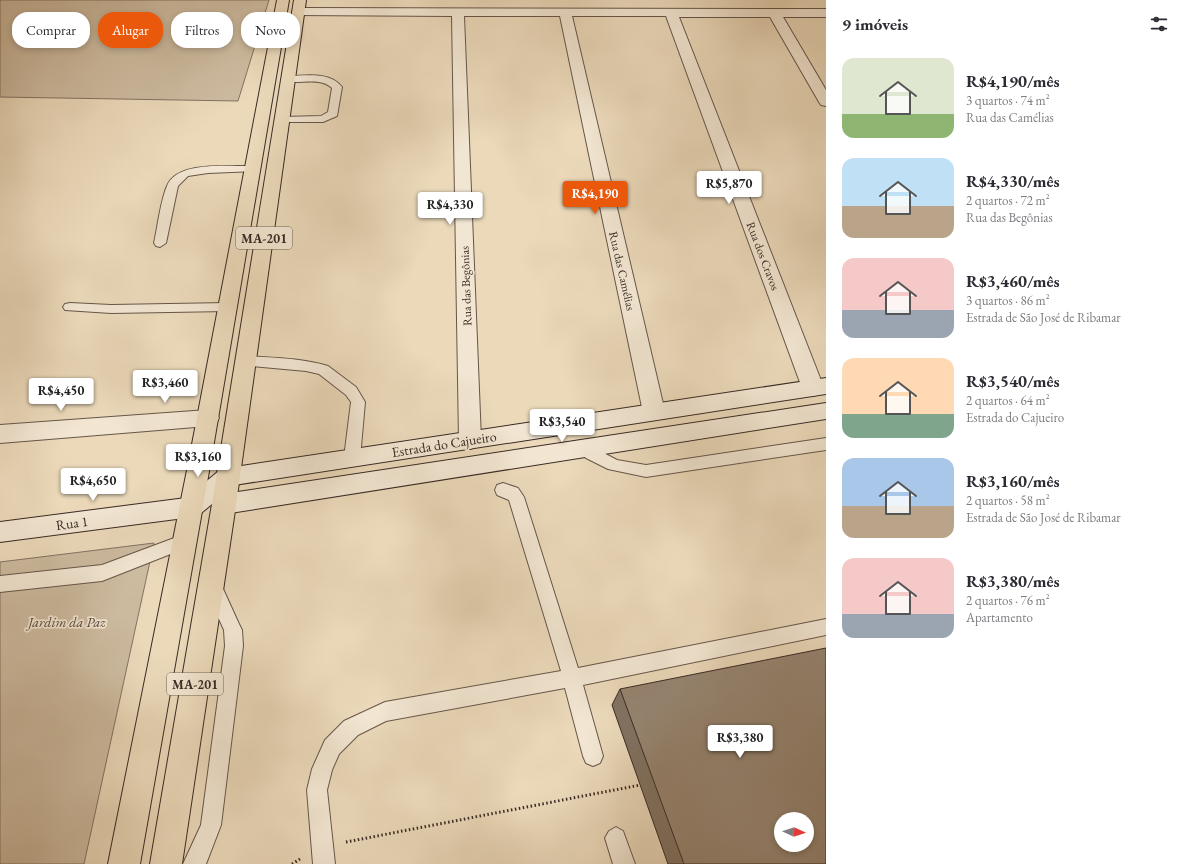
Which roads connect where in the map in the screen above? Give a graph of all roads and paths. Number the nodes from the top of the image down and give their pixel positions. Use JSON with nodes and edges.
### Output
{"nodes":[{"id":1,"x":283,"y":0,"type":"edge"},
{"id":2,"x":299,"y":6,"type":"edge"},
{"id":3,"x":458,"y":12,"type":"junction"},
{"id":4,"x":565,"y":12,"type":"junction"},
{"id":5,"x":671,"y":13,"type":"junction"},
{"id":6,"x":774,"y":13,"type":"junction"},
{"id":7,"x":826,"y":13,"type":"edge"},
{"id":8,"x":288,"y":79,"type":"junction"},
{"id":9,"x":826,"y":102,"type":"edge"},
{"id":10,"x":282,"y":120,"type":"junction"},
{"id":11,"x":253,"y":170,"type":"junction"},
{"id":12,"x":160,"y":243,"type":"dead end"},
{"id":13,"x":70,"y":307,"type":"dead end"},
{"id":14,"x":228,"y":307,"type":"junction"},
{"id":15,"x":246,"y":361,"type":"junction"},
{"id":16,"x":820,"y":387,"type":"edge"},
{"id":17,"x":826,"y":411,"type":"edge"},
{"id":18,"x":654,"y":412,"type":"junction"},
{"id":19,"x":208,"y":418,"type":"junction"},
{"id":20,"x":573,"y":424,"type":"junction"},
{"id":21,"x":0,"y":434,"type":"edge"},
{"id":22,"x":470,"y":440,"type":"junction"},
{"id":23,"x":826,"y":444,"type":"edge"},
{"id":24,"x":583,"y":448,"type":"junction"},
{"id":25,"x":352,"y":458,"type":"junction"},
{"id":26,"x":228,"y":477,"type":"junction"},
{"id":27,"x":503,"y":490,"type":"dead end"},
{"id":28,"x":224,"y":504,"type":"junction"},
{"id":29,"x":192,"y":507,"type":"junction"},
{"id":30,"x":0,"y":532,"type":"edge"},
{"id":31,"x":186,"y":541,"type":"junction"},
{"id":32,"x":211,"y":581,"type":"junction"},
{"id":33,"x":0,"y":584,"type":"edge"},
{"id":34,"x":826,"y":627,"type":"edge"},
{"id":35,"x":572,"y":678,"type":"junction"},
{"id":36,"x":593,"y":756,"type":"dead end"},
{"id":37,"x":640,"y":785,"type":"dead end"},
{"id":38,"x":616,"y":838,"type":"dead end"},
{"id":39,"x":324,"y":855,"type":"edge"},
{"id":40,"x":124,"y":864,"type":"edge"},
{"id":41,"x":166,"y":864,"type":"edge"},
{"id":42,"x":194,"y":864,"type":"edge"},
{"id":43,"x":292,"y":864,"type":"edge"},
{"id":44,"x":624,"y":864,"type":"edge"}],
"edges":[{"from":1,"to":11,"type":"main road","number":"MA-201"},
{"from":2,"to":3,"type":"street"},
{"from":2,"to":8,"type":"main road","number":"MA-201"},
{"from":3,"to":4,"type":"street"},
{"from":3,"to":22,"type":"street","name":"Rua das Begônias"},
{"from":4,"to":5,"type":"street"},
{"from":4,"to":18,"type":"street","name":"Rua das Camélias"},
{"from":5,"to":6,"type":"street"},
{"from":5,"to":16,"type":"street","name":"Rua dos Cravos"},
{"from":6,"to":7,"type":"street"},
{"from":6,"to":9,"type":"street"},
{"from":8,"to":10,"type":"main road","number":"MA-201"},
{"from":8,"to":10,"type":"lane"},
{"from":10,"to":15,"type":"main road","number":"MA-201"},
{"from":11,"to":12,"type":"lane"},
{"from":11,"to":14,"type":"main road","number":"MA-201"},
{"from":13,"to":14,"type":"lane"},
{"from":14,"to":19,"type":"main road","number":"MA-201"},
{"from":15,"to":25,"type":"lane"},
{"from":15,"to":26,"type":"main road","number":"MA-201"},
{"from":16,"to":18,"type":"street","name":"Estrada do Cajueiro"},
{"from":17,"to":24,"type":"street","name":"Estrada do Cajueiro"},
{"from":18,"to":20,"type":"street","name":"Estrada do Cajueiro"},
{"from":19,"to":21,"type":"street"},
{"from":19,"to":29,"type":"main road","number":"MA-201"},
{"from":20,"to":22,"type":"street","name":"Estrada do Cajueiro"},
{"from":20,"to":24,"type":"street"},
{"from":22,"to":25,"type":"street","name":"Estrada do Cajueiro"},
{"from":23,"to":24,"type":"lane"},
{"from":24,"to":28,"type":"street","name":"Estrada do Cajueiro"},
{"from":25,"to":26,"type":"street","name":"Estrada do Cajueiro"},
{"from":26,"to":28,"type":"main road","number":"MA-201"},
{"from":26,"to":29,"type":"street"},
{"from":27,"to":35,"type":"lane"},
{"from":28,"to":32,"type":"main road","number":"MA-201"},
{"from":29,"to":30,"type":"street","name":"Rua 1"},
{"from":29,"to":31,"type":"main road","number":"MA-201"},
{"from":31,"to":33,"type":"lane"},
{"from":31,"to":40,"type":"main road","number":"MA-201"},
{"from":32,"to":41,"type":"main road","number":"MA-201"},
{"from":32,"to":42,"type":"lane"},
{"from":34,"to":35,"type":"lane"},
{"from":35,"to":36,"type":"lane"},
{"from":35,"to":39,"type":"lane"},
{"from":37,"to":39,"type":"path"},
{"from":38,"to":44,"type":"lane"},
{"from":39,"to":43,"type":"path"}]}
